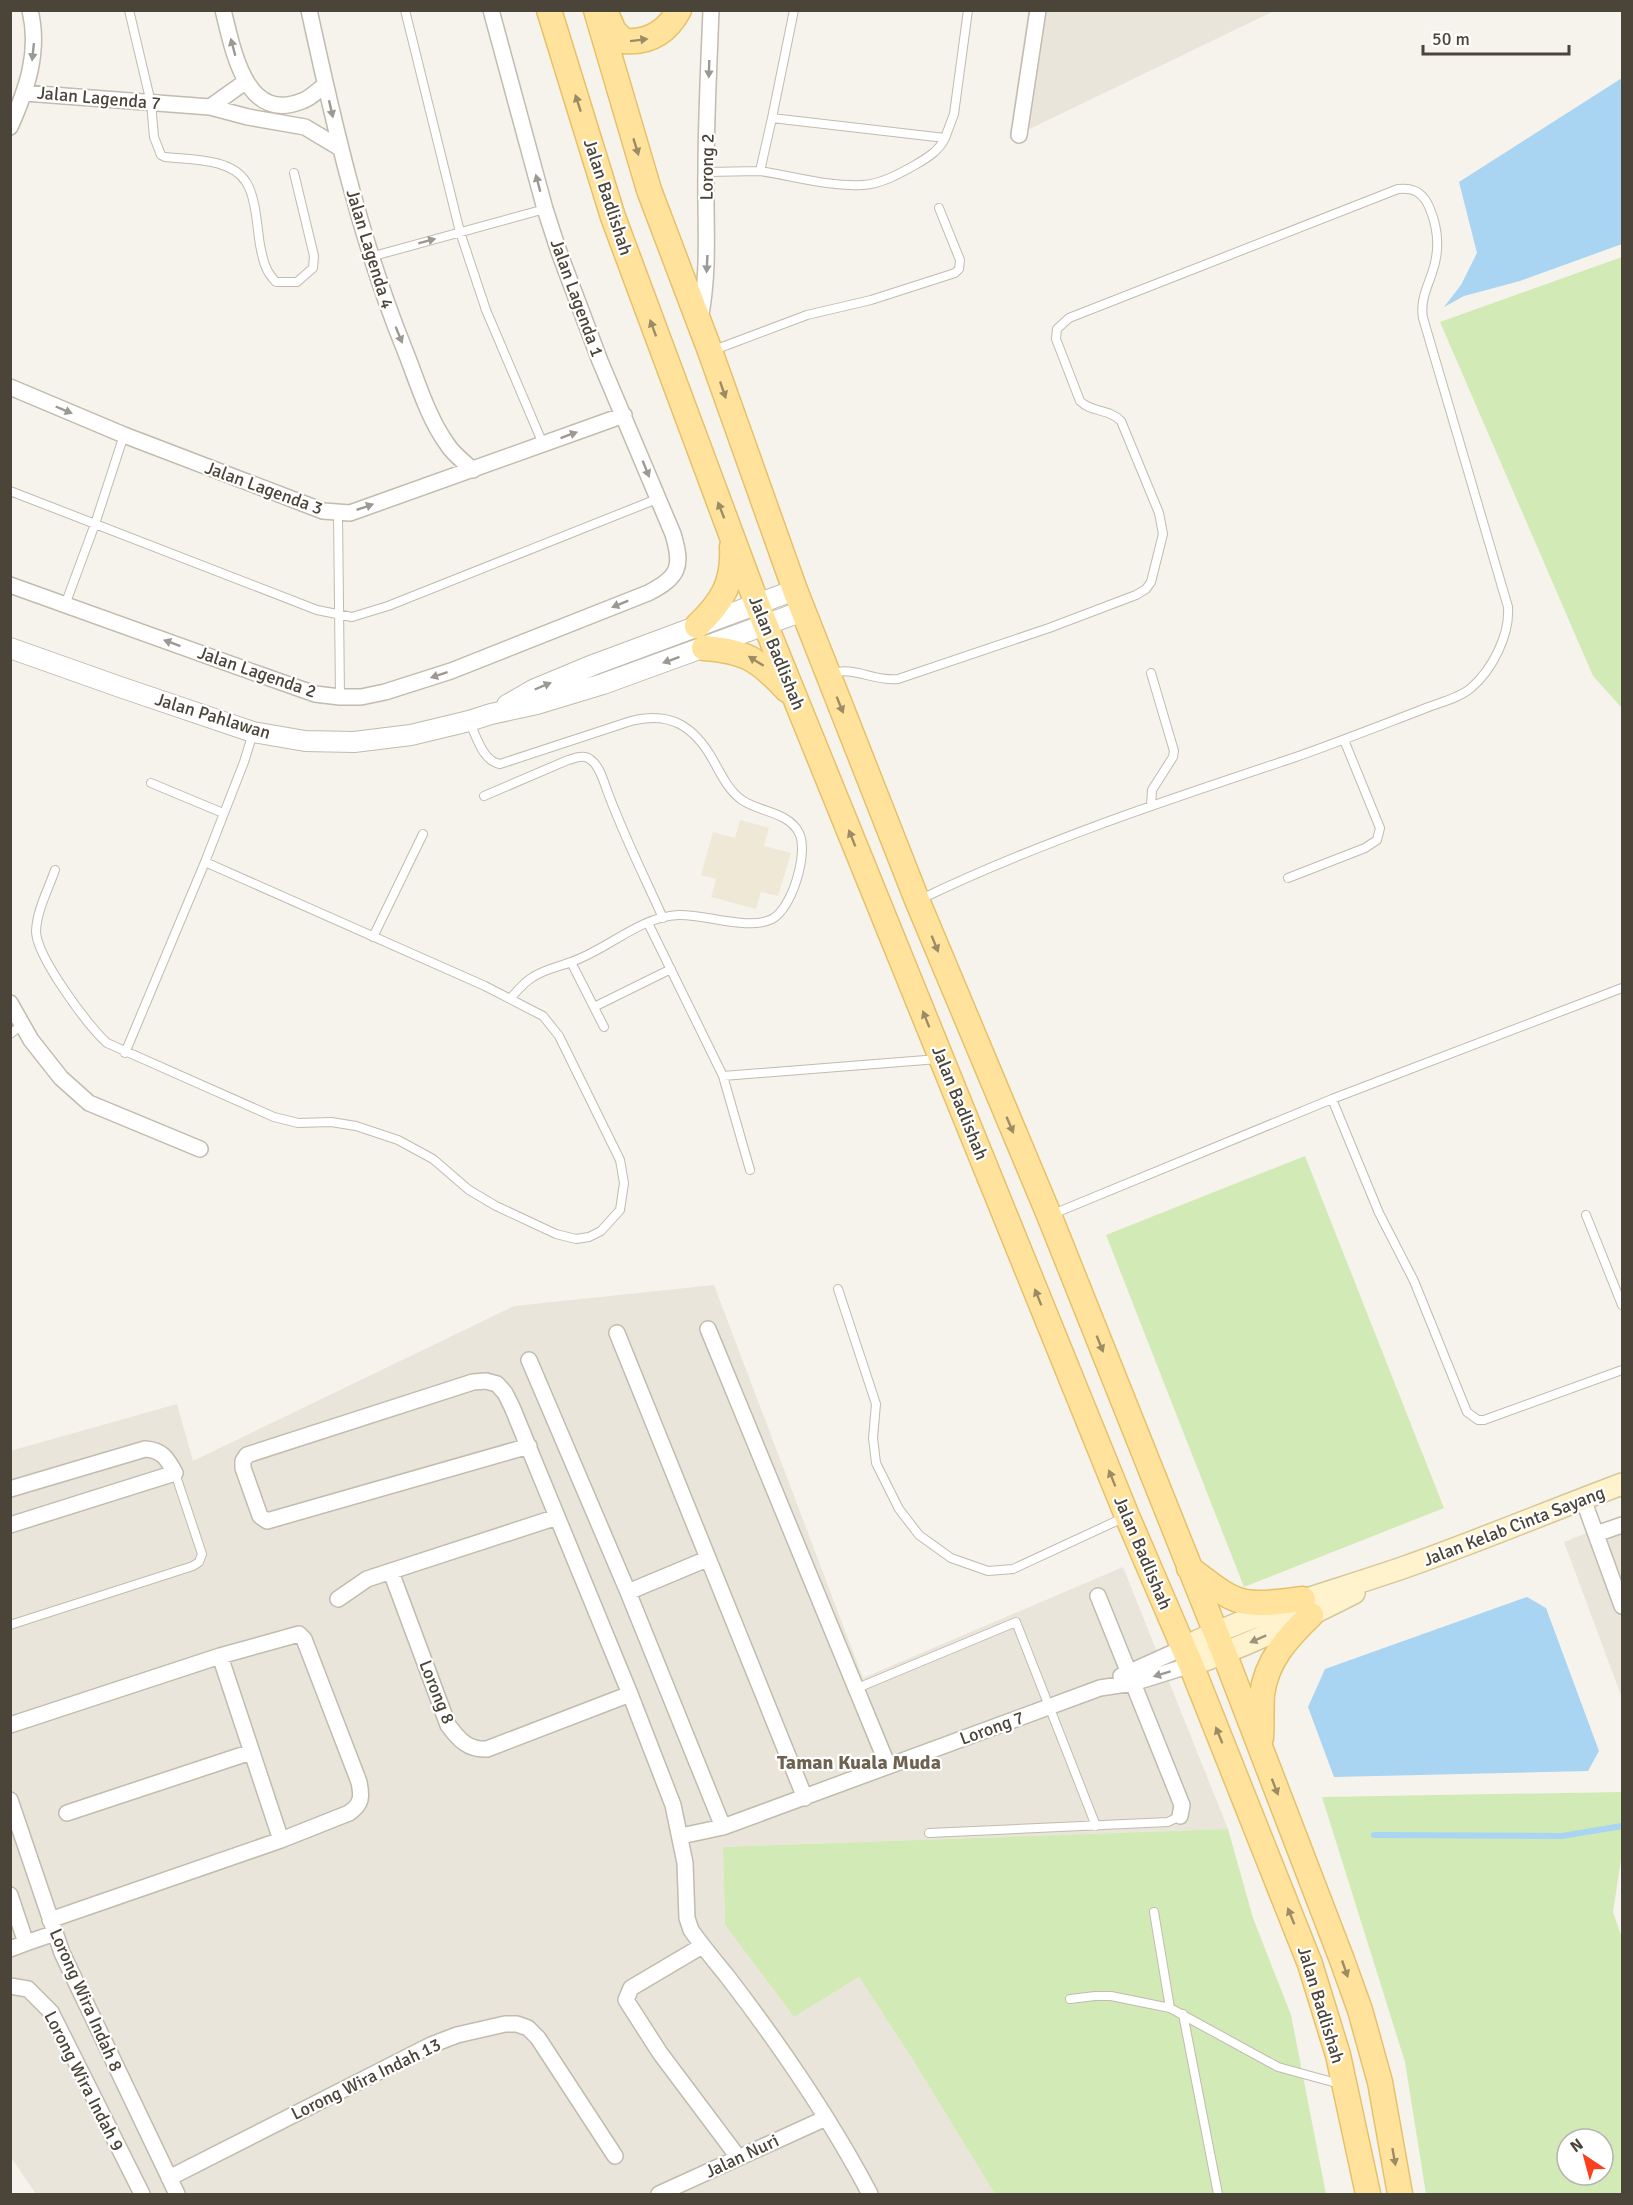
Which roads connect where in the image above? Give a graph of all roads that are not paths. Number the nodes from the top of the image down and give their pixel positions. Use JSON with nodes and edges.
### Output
{"nodes":[{"id":1,"x":30,"y":10,"type":"edge"},
{"id":2,"x":129,"y":10,"type":"edge"},
{"id":3,"x":223,"y":10,"type":"edge"},
{"id":4,"x":309,"y":10,"type":"edge"},
{"id":5,"x":405,"y":10,"type":"edge"},
{"id":6,"x":491,"y":10,"type":"edge"},
{"id":7,"x":549,"y":10,"type":"edge"},
{"id":8,"x":596,"y":10,"type":"edge"},
{"id":9,"x":605,"y":10,"type":"edge"},
{"id":10,"x":680,"y":10,"type":"edge"},
{"id":11,"x":711,"y":10,"type":"edge"},
{"id":12,"x":794,"y":10,"type":"edge"},
{"id":13,"x":968,"y":10,"type":"edge"},
{"id":14,"x":1038,"y":10,"type":"edge"},
{"id":15,"x":245,"y":82,"type":"junction"},
{"id":16,"x":326,"y":85,"type":"junction"},
{"id":17,"x":25,"y":93,"type":"junction"},
{"id":18,"x":150,"y":103,"type":"junction"},
{"id":19,"x":210,"y":107,"type":"junction"},
{"id":20,"x":772,"y":118,"type":"junction"},
{"id":21,"x":10,"y":127,"type":"edge"},
{"id":22,"x":1019,"y":135,"type":"dead end"},
{"id":23,"x":945,"y":138,"type":"junction"},
{"id":24,"x":340,"y":148,"type":"junction"},
{"id":25,"x":760,"y":171,"type":"junction"},
{"id":26,"x":706,"y":172,"type":"junction"},
{"id":27,"x":294,"y":173,"type":"dead end"},
{"id":28,"x":939,"y":207,"type":"dead end"},
{"id":29,"x":545,"y":209,"type":"junction"},
{"id":30,"x":460,"y":232,"type":"junction"},
{"id":31,"x":370,"y":256,"type":"junction"},
{"id":32,"x":699,"y":323,"type":"junction"},
{"id":33,"x":710,"y":351,"type":"junction"},
{"id":34,"x":10,"y":387,"type":"edge"},
{"id":35,"x":624,"y":415,"type":"junction"},
{"id":36,"x":124,"y":435,"type":"junction"},
{"id":37,"x":543,"y":444,"type":"junction"},
{"id":38,"x":473,"y":470,"type":"junction"},
{"id":39,"x":10,"y":491,"type":"edge"},
{"id":40,"x":657,"y":499,"type":"junction"},
{"id":41,"x":338,"y":513,"type":"junction"},
{"id":42,"x":95,"y":524,"type":"junction"},
{"id":43,"x":732,"y":537,"type":"junction"},
{"id":44,"x":672,"y":578,"type":"joint"},
{"id":45,"x":10,"y":585,"type":"edge"},
{"id":46,"x":799,"y":600,"type":"junction"},
{"id":47,"x":65,"y":605,"type":"junction"},
{"id":48,"x":761,"y":615,"type":"junction"},
{"id":49,"x":339,"y":616,"type":"junction"},
{"id":50,"x":700,"y":637,"type":"junction"},
{"id":51,"x":10,"y":648,"type":"edge"},
{"id":52,"x":1151,"y":673,"type":"dead end"},
{"id":53,"x":828,"y":674,"type":"junction"},
{"id":54,"x":340,"y":697,"type":"junction"},
{"id":55,"x":795,"y":698,"type":"junction"},
{"id":56,"x":469,"y":721,"type":"junction"},
{"id":57,"x":253,"y":732,"type":"junction"},
{"id":58,"x":1344,"y":740,"type":"junction"},
{"id":59,"x":150,"y":783,"type":"dead end"},
{"id":60,"x":484,"y":796,"type":"dead end"},
{"id":61,"x":1151,"y":806,"type":"junction"},
{"id":62,"x":223,"y":813,"type":"junction"},
{"id":63,"x":423,"y":834,"type":"dead end"},
{"id":64,"x":205,"y":862,"type":"junction"},
{"id":65,"x":55,"y":870,"type":"dead end"},
{"id":66,"x":1288,"y":878,"type":"dead end"},
{"id":67,"x":917,"y":900,"type":"junction"},
{"id":68,"x":663,"y":918,"type":"junction"},
{"id":69,"x":648,"y":923,"type":"junction"},
{"id":70,"x":373,"y":937,"type":"junction"},
{"id":71,"x":572,"y":962,"type":"junction"},
{"id":72,"x":670,"y":969,"type":"junction"},
{"id":73,"x":1623,"y":988,"type":"edge"},
{"id":74,"x":510,"y":999,"type":"junction"},
{"id":75,"x":10,"y":1003,"type":"edge"},
{"id":76,"x":594,"y":1007,"type":"junction"},
{"id":77,"x":604,"y":1027,"type":"dead end"},
{"id":78,"x":16,"y":1030,"type":"edge"},
{"id":79,"x":125,"y":1053,"type":"junction"},
{"id":80,"x":942,"y":1059,"type":"junction"},
{"id":81,"x":723,"y":1076,"type":"junction"},
{"id":82,"x":1332,"y":1099,"type":"junction"},
{"id":83,"x":200,"y":1149,"type":"dead end"},
{"id":84,"x":750,"y":1170,"type":"dead end"},
{"id":85,"x":1049,"y":1215,"type":"junction"},
{"id":86,"x":1586,"y":1215,"type":"dead end"},
{"id":87,"x":838,"y":1289,"type":"dead end"},
{"id":88,"x":1623,"y":1305,"type":"edge"},
{"id":89,"x":708,"y":1329,"type":"dead end"},
{"id":90,"x":617,"y":1333,"type":"dead end"},
{"id":91,"x":529,"y":1360,"type":"dead end"},
{"id":92,"x":1623,"y":1370,"type":"edge"},
{"id":93,"x":529,"y":1446,"type":"junction"},
{"id":94,"x":175,"y":1473,"type":"junction"},
{"id":95,"x":1623,"y":1484,"type":"edge"},
{"id":96,"x":10,"y":1489,"type":"edge"},
{"id":97,"x":1583,"y":1499,"type":"junction"},
{"id":98,"x":1127,"y":1516,"type":"junction"},
{"id":99,"x":557,"y":1517,"type":"junction"},
{"id":100,"x":10,"y":1524,"type":"edge"},
{"id":101,"x":1623,"y":1525,"type":"edge"},
{"id":102,"x":1596,"y":1534,"type":"junction"},
{"id":103,"x":707,"y":1559,"type":"junction"},
{"id":104,"x":1189,"y":1568,"type":"junction"},
{"id":105,"x":391,"y":1572,"type":"junction"},
{"id":106,"x":628,"y":1593,"type":"junction"},
{"id":107,"x":1098,"y":1596,"type":"dead end"},
{"id":108,"x":338,"y":1599,"type":"dead end"},
{"id":109,"x":1623,"y":1606,"type":"edge"},
{"id":110,"x":1307,"y":1607,"type":"junction"},
{"id":111,"x":10,"y":1625,"type":"edge"},
{"id":112,"x":1220,"y":1643,"type":"junction"},
{"id":113,"x":220,"y":1656,"type":"junction"},
{"id":114,"x":1187,"y":1656,"type":"junction"},
{"id":115,"x":1131,"y":1677,"type":"junction"},
{"id":116,"x":855,"y":1689,"type":"junction"},
{"id":117,"x":630,"y":1694,"type":"junction"},
{"id":118,"x":1048,"y":1707,"type":"junction"},
{"id":119,"x":10,"y":1725,"type":"edge"},
{"id":120,"x":1260,"y":1749,"type":"junction"},
{"id":121,"x":250,"y":1752,"type":"junction"},
{"id":122,"x":888,"y":1766,"type":"junction"},
{"id":123,"x":805,"y":1798,"type":"junction"},
{"id":124,"x":10,"y":1800,"type":"edge"},
{"id":125,"x":68,"y":1813,"type":"dead end"},
{"id":126,"x":1180,"y":1815,"type":"joint"},
{"id":127,"x":1096,"y":1826,"type":"junction"},
{"id":128,"x":723,"y":1827,"type":"junction"},
{"id":129,"x":929,"y":1833,"type":"dead end"},
{"id":130,"x":681,"y":1836,"type":"junction"},
{"id":131,"x":281,"y":1840,"type":"junction"},
{"id":132,"x":10,"y":1894,"type":"edge"},
{"id":133,"x":1154,"y":1912,"type":"dead end"},
{"id":134,"x":52,"y":1927,"type":"junction"},
{"id":135,"x":26,"y":1943,"type":"junction"},
{"id":136,"x":702,"y":1946,"type":"junction"},
{"id":137,"x":10,"y":1949,"type":"edge"},
{"id":138,"x":10,"y":1986,"type":"edge"},
{"id":139,"x":1070,"y":1999,"type":"dead end"},
{"id":140,"x":1170,"y":2008,"type":"junction"},
{"id":141,"x":1183,"y":2014,"type":"junction"},
{"id":142,"x":1344,"y":2085,"type":"junction"},
{"id":143,"x":826,"y":2118,"type":"junction"},
{"id":144,"x":615,"y":2156,"type":"dead end"},
{"id":145,"x":738,"y":2157,"type":"junction"},
{"id":146,"x":169,"y":2178,"type":"junction"},
{"id":147,"x":142,"y":2194,"type":"edge"},
{"id":148,"x":177,"y":2194,"type":"edge"},
{"id":149,"x":659,"y":2194,"type":"edge"},
{"id":150,"x":870,"y":2194,"type":"edge"},
{"id":151,"x":1218,"y":2194,"type":"edge"},
{"id":152,"x":1368,"y":2194,"type":"edge"},
{"id":153,"x":1400,"y":2194,"type":"edge"}],
"edges":[{"from":1,"to":17,"type":"street","one_way":true},
{"from":2,"to":18,"type":"lane"},
{"from":15,"to":3,"type":"street","one_way":true},
{"from":4,"to":16,"type":"street","name":"Jalan Lagenda 4"},
{"from":5,"to":30,"type":"lane"},
{"from":29,"to":6,"type":"street","name":"Jalan Lagenda 1","one_way":true},
{"from":43,"to":7,"type":"main road","name":"Jalan Badlishah","one_way":true},
{"from":8,"to":32,"type":"main road","name":"Jalan Badlishah","one_way":true},
{"from":9,"to":10,"type":"main road","one_way":true},
{"from":11,"to":26,"type":"street","name":"Lorong 2","one_way":true},
{"from":12,"to":20,"type":"lane"},
{"from":13,"to":23,"type":"lane"},
{"from":14,"to":22,"type":"street"},
{"from":15,"to":16,"type":"street"},
{"from":15,"to":19,"type":"street"},
{"from":16,"to":24,"type":"street","name":"Jalan Lagenda 4","one_way":true},
{"from":17,"to":18,"type":"street","name":"Jalan Lagenda 7"},
{"from":17,"to":21,"type":"street","name":"Jalan Lagenda 7"},
{"from":18,"to":19,"type":"street","name":"Jalan Lagenda 7"},
{"from":18,"to":27,"type":"lane"},
{"from":19,"to":24,"type":"street","name":"Jalan Lagenda 7"},
{"from":20,"to":23,"type":"lane"},
{"from":20,"to":25,"type":"lane"},
{"from":23,"to":25,"type":"lane"},
{"from":24,"to":31,"type":"street","name":"Jalan Lagenda 4"},
{"from":25,"to":26,"type":"lane"},
{"from":26,"to":32,"type":"street","name":"Lorong 2","one_way":true},
{"from":28,"to":33,"type":"lane"},
{"from":29,"to":30,"type":"lane"},
{"from":29,"to":35,"type":"street","name":"Jalan Lagenda 1"},
{"from":31,"to":30,"type":"lane","one_way":true},
{"from":30,"to":37,"type":"lane"},
{"from":31,"to":38,"type":"street","name":"Jalan Lagenda 4","one_way":true},
{"from":32,"to":33,"type":"main road","name":"Jalan Badlishah"},
{"from":33,"to":46,"type":"main road","name":"Jalan Badlishah","one_way":true},
{"from":34,"to":36,"type":"street","name":"Jalan Lagenda 3","one_way":true},
{"from":37,"to":35,"type":"street","name":"Jalan Lagenda 3","one_way":true},
{"from":35,"to":40,"type":"street","name":"Jalan Lagenda 1","one_way":true},
{"from":36,"to":41,"type":"street","name":"Jalan Lagenda 3"},
{"from":36,"to":42,"type":"lane"},
{"from":37,"to":38,"type":"street","name":"Jalan Lagenda 3"},
{"from":41,"to":38,"type":"street","name":"Jalan Lagenda 3","one_way":true},
{"from":39,"to":42,"type":"lane"},
{"from":40,"to":44,"type":"street","name":"Jalan Lagenda 1"},
{"from":40,"to":49,"type":"lane"},
{"from":41,"to":49,"type":"lane"},
{"from":42,"to":47,"type":"lane"},
{"from":42,"to":49,"type":"lane"},
{"from":43,"to":48,"type":"main road","name":"Jalan Badlishah"},
{"from":43,"to":50,"type":"main road"},
{"from":44,"to":54,"type":"street","name":"Jalan Lagenda 2","one_way":true},
{"from":45,"to":47,"type":"street","name":"Jalan Lagenda 2"},
{"from":46,"to":48,"type":"street","name":"Jalan Pahlawan"},
{"from":46,"to":53,"type":"main road","name":"Jalan Badlishah"},
{"from":54,"to":47,"type":"street","name":"Jalan Lagenda 2","one_way":true},
{"from":48,"to":50,"type":"street","name":"Jalan Pahlawan"},
{"from":48,"to":55,"type":"main road","name":"Jalan Badlishah"},
{"from":49,"to":54,"type":"lane"},
{"from":55,"to":50,"type":"main road","one_way":true},
{"from":50,"to":56,"type":"street","name":"Jalan Pahlawan"},
{"from":51,"to":57,"type":"street","name":"Jalan Pahlawan"},
{"from":52,"to":61,"type":"lane"},
{"from":53,"to":58,"type":"lane"},
{"from":53,"to":67,"type":"main road","name":"Jalan Badlishah","one_way":true},
{"from":80,"to":55,"type":"main road","name":"Jalan Badlishah","one_way":true},
{"from":56,"to":57,"type":"street","name":"Jalan Pahlawan"},
{"from":56,"to":68,"type":"lane"},
{"from":57,"to":62,"type":"lane"},
{"from":58,"to":61,"type":"lane"},
{"from":58,"to":66,"type":"lane"},
{"from":59,"to":62,"type":"lane"},
{"from":60,"to":68,"type":"lane"},
{"from":61,"to":67,"type":"lane"},
{"from":62,"to":64,"type":"lane"},
{"from":63,"to":70,"type":"lane"},
{"from":64,"to":70,"type":"lane"},
{"from":64,"to":79,"type":"lane"},
{"from":65,"to":79,"type":"lane"},
{"from":67,"to":85,"type":"main road","name":"Jalan Badlishah","one_way":true},
{"from":68,"to":69,"type":"lane"},
{"from":69,"to":71,"type":"lane"},
{"from":69,"to":72,"type":"lane"},
{"from":70,"to":74,"type":"lane"},
{"from":71,"to":74,"type":"lane"},
{"from":71,"to":76,"type":"lane"},
{"from":72,"to":76,"type":"lane"},
{"from":72,"to":81,"type":"lane"},
{"from":73,"to":82,"type":"lane"},
{"from":74,"to":79,"type":"lane"},
{"from":75,"to":78,"type":"street"},
{"from":76,"to":77,"type":"lane"},
{"from":78,"to":83,"type":"street"},
{"from":80,"to":81,"type":"lane"},
{"from":98,"to":80,"type":"main road","name":"Jalan Badlishah","one_way":true},
{"from":81,"to":84,"type":"lane"},
{"from":82,"to":85,"type":"lane"},
{"from":82,"to":92,"type":"lane"},
{"from":85,"to":104,"type":"main road","name":"Jalan Badlishah","one_way":true},
{"from":86,"to":88,"type":"lane"},
{"from":87,"to":98,"type":"lane"},
{"from":89,"to":116,"type":"street"},
{"from":90,"to":103,"type":"street"},
{"from":91,"to":106,"type":"street"},
{"from":93,"to":93,"type":"street"},
{"from":93,"to":99,"type":"street"},
{"from":94,"to":96,"type":"street"},
{"from":94,"to":100,"type":"street"},
{"from":94,"to":111,"type":"lane"},
{"from":95,"to":97,"type":"main road","name":"Jalan Kelab Cinta Sayang"},
{"from":97,"to":102,"type":"street"},
{"from":97,"to":110,"type":"main road","name":"Jalan Kelab Cinta Sayang"},
{"from":98,"to":114,"type":"main road","name":"Jalan Badlishah"},
{"from":99,"to":105,"type":"street"},
{"from":99,"to":117,"type":"street"},
{"from":101,"to":102,"type":"street"},
{"from":102,"to":109,"type":"street"},
{"from":103,"to":106,"type":"street"},
{"from":103,"to":123,"type":"street"},
{"from":104,"to":110,"type":"main road"},
{"from":104,"to":112,"type":"main road","name":"Jalan Badlishah"},
{"from":105,"to":108,"type":"street"},
{"from":105,"to":117,"type":"street","name":"Lorong 8"},
{"from":106,"to":128,"type":"street"},
{"from":107,"to":115,"type":"street"},
{"from":110,"to":112,"type":"main road","name":"Jalan Kelab Cinta Sayang"},
{"from":110,"to":120,"type":"main road"},
{"from":112,"to":114,"type":"main road","name":"Jalan Kelab Cinta Sayang"},
{"from":112,"to":120,"type":"main road","name":"Jalan Badlishah"},
{"from":113,"to":119,"type":"street"},
{"from":113,"to":121,"type":"street"},
{"from":113,"to":131,"type":"street"},
{"from":114,"to":115,"type":"street","name":"Lorong 7"},
{"from":142,"to":114,"type":"main road","name":"Jalan Badlishah","one_way":true},
{"from":115,"to":118,"type":"street","name":"Lorong 7"},
{"from":115,"to":126,"type":"street"},
{"from":116,"to":118,"type":"lane"},
{"from":116,"to":122,"type":"street"},
{"from":117,"to":130,"type":"street"},
{"from":118,"to":122,"type":"street","name":"Lorong 7"},
{"from":118,"to":127,"type":"lane"},
{"from":120,"to":153,"type":"main road","name":"Jalan Badlishah","one_way":true},
{"from":121,"to":125,"type":"street"},
{"from":121,"to":131,"type":"street"},
{"from":122,"to":123,"type":"street","name":"Lorong 7"},
{"from":123,"to":128,"type":"street","name":"Lorong 7"},
{"from":124,"to":134,"type":"street","name":"Lorong Wira Indah 8"},
{"from":126,"to":127,"type":"lane"},
{"from":127,"to":129,"type":"lane"},
{"from":128,"to":130,"type":"street","name":"Lorong 7"},
{"from":130,"to":136,"type":"street"},
{"from":131,"to":134,"type":"street"},
{"from":132,"to":135,"type":"street"},
{"from":133,"to":140,"type":"lane"},
{"from":134,"to":135,"type":"street"},
{"from":134,"to":146,"type":"street","name":"Lorong Wira Indah 8"},
{"from":135,"to":137,"type":"street"},
{"from":136,"to":143,"type":"street"},
{"from":136,"to":145,"type":"street"},
{"from":138,"to":147,"type":"street","name":"Lorong Wira Indah 9"},
{"from":139,"to":140,"type":"lane"},
{"from":140,"to":141,"type":"lane"},
{"from":141,"to":142,"type":"lane"},
{"from":141,"to":151,"type":"lane"},
{"from":142,"to":152,"type":"main road","name":"Jalan Badlishah"},
{"from":143,"to":145,"type":"street","name":"Jalan Nuri"},
{"from":143,"to":150,"type":"street"},
{"from":144,"to":146,"type":"street","name":"Lorong Wira Indah 13"},
{"from":145,"to":149,"type":"street","name":"Jalan Nuri"},
{"from":146,"to":148,"type":"street","name":"Lorong Wira Indah 8"}]}
